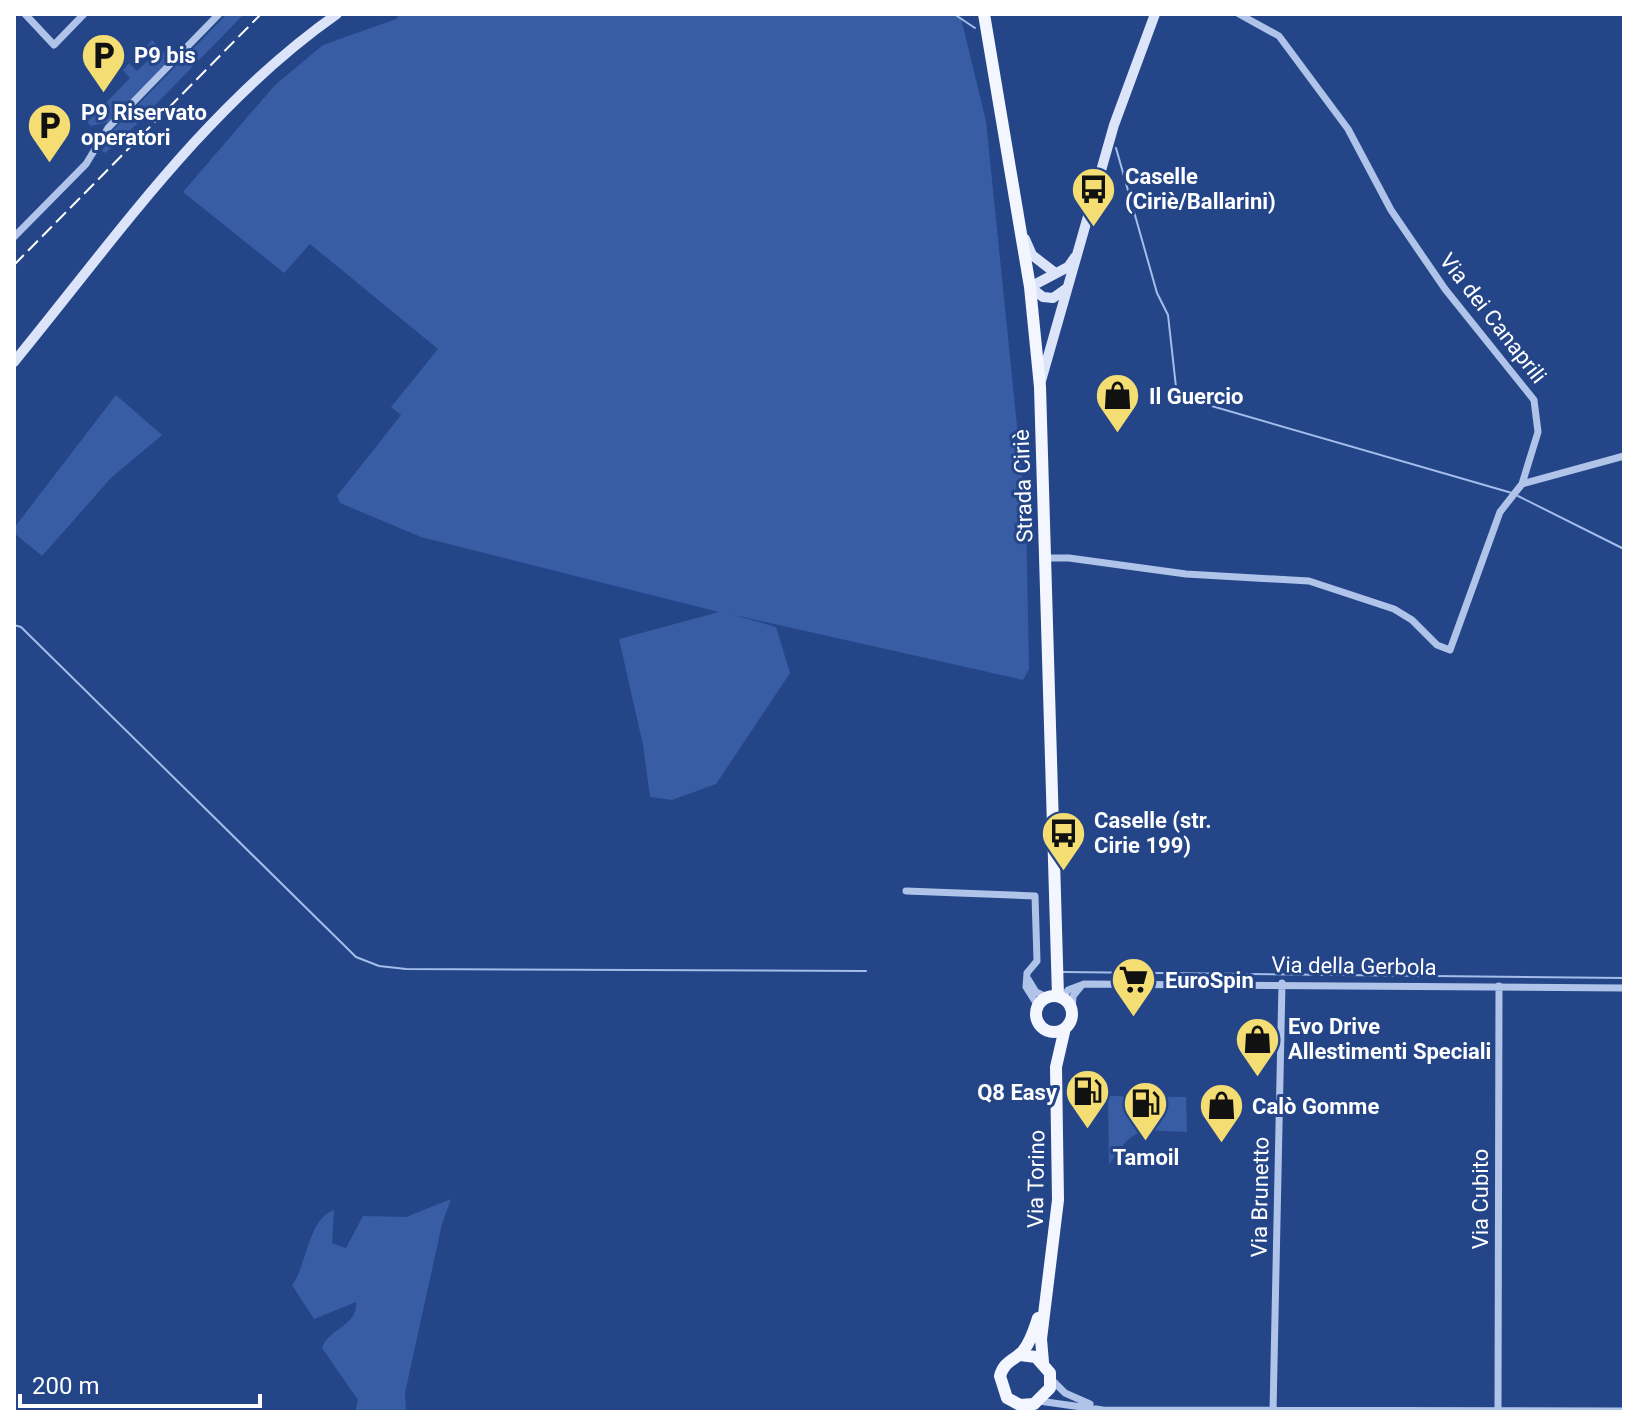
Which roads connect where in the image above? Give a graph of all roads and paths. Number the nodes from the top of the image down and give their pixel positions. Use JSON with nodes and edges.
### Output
{"nodes":[{"id":1,"x":25,"y":14,"type":"edge"},
{"id":2,"x":84,"y":14,"type":"edge"},
{"id":3,"x":219,"y":14,"type":"edge"},
{"id":4,"x":337,"y":14,"type":"edge"},
{"id":5,"x":984,"y":14,"type":"edge"},
{"id":6,"x":1155,"y":14,"type":"edge"},
{"id":7,"x":1239,"y":14,"type":"edge"},
{"id":8,"x":1021,"y":229,"type":"junction"},
{"id":9,"x":17,"y":233,"type":"edge"},
{"id":10,"x":1083,"y":236,"type":"junction"},
{"id":11,"x":1054,"y":272,"type":"junction"},
{"id":12,"x":1070,"y":284,"type":"junction"},
{"id":13,"x":1030,"y":287,"type":"junction"},
{"id":14,"x":14,"y":362,"type":"edge"},
{"id":15,"x":1040,"y":387,"type":"junction"},
{"id":16,"x":1624,"y":456,"type":"edge"},
{"id":17,"x":1522,"y":484,"type":"junction"},
{"id":18,"x":1045,"y":558,"type":"junction"},
{"id":19,"x":906,"y":891,"type":"dead end"},
{"id":20,"x":1282,"y":983,"type":"junction"},
{"id":21,"x":1084,"y":984,"type":"junction"},
{"id":22,"x":1499,"y":986,"type":"junction"},
{"id":23,"x":1624,"y":988,"type":"edge"},
{"id":24,"x":1051,"y":998,"type":"junction"},
{"id":25,"x":1072,"y":1012,"type":"junction"},
{"id":26,"x":1043,"y":1028,"type":"junction"},
{"id":27,"x":1065,"y":1028,"type":"junction"},
{"id":28,"x":1056,"y":1067,"type":"junction"},
{"id":29,"x":1047,"y":1291,"type":"junction"},
{"id":30,"x":1020,"y":1355,"type":"junction"},
{"id":31,"x":1043,"y":1362,"type":"junction"},
{"id":32,"x":1051,"y":1379,"type":"junction"},
{"id":33,"x":1007,"y":1398,"type":"junction"},
{"id":34,"x":1030,"y":1406,"type":"edge"},
{"id":35,"x":1103,"y":1410,"type":"junction"},
{"id":36,"x":1498,"y":1411,"type":"edge"},
{"id":37,"x":1624,"y":1411,"type":"edge"},
{"id":38,"x":1005,"y":1412,"type":"edge"},
{"id":39,"x":1273,"y":1412,"type":"edge"}],
"edges":[{"from":1,"to":2,"type":"street"},
{"from":3,"to":9,"type":"street"},
{"from":4,"to":14,"type":"street"},
{"from":5,"to":8,"type":"main road"},
{"from":6,"to":10,"type":"street","name":"Strada Ciriè"},
{"from":7,"to":17,"type":"street","name":"Via dei Canaprili"},
{"from":8,"to":11,"type":"street"},
{"from":8,"to":13,"type":"main road"},
{"from":10,"to":11,"type":"street"},
{"from":10,"to":12,"type":"street","name":"Strada Ciriè"},
{"from":11,"to":13,"type":"street"},
{"from":12,"to":13,"type":"street"},
{"from":12,"to":15,"type":"street","name":"Strada Ciriè"},
{"from":13,"to":15,"type":"main road"},
{"from":15,"to":18,"type":"main road","name":"Strada Ciriè"},
{"from":16,"to":17,"type":"street"},
{"from":17,"to":18,"type":"street","name":"Via dei Canaprili"},
{"from":18,"to":24,"type":"main road","name":"Strada Ciriè"},
{"from":19,"to":24,"type":"street"},
{"from":20,"to":21,"type":"street","name":"Via della Gerbola"},
{"from":20,"to":22,"type":"street","name":"Via della Gerbola"},
{"from":20,"to":39,"type":"street","name":"Via Brunetto"},
{"from":21,"to":24,"type":"street"},
{"from":21,"to":25,"type":"street"},
{"from":22,"to":23,"type":"street","name":"Via della Gerbola"},
{"from":22,"to":36,"type":"street","name":"Via Cubito"},
{"from":24,"to":25,"type":"main road"},
{"from":24,"to":26,"type":"main road"},
{"from":25,"to":27,"type":"main road"},
{"from":26,"to":27,"type":"main road"},
{"from":26,"to":28,"type":"main road","name":"Via Torino"},
{"from":27,"to":28,"type":"main road","name":"Via Torino"},
{"from":28,"to":29,"type":"main road","name":"Via Torino"},
{"from":29,"to":30,"type":"main road","name":"Via Torino"},
{"from":29,"to":31,"type":"main road","name":"Via Torino"},
{"from":30,"to":31,"type":"main road"},
{"from":30,"to":33,"type":"main road"},
{"from":31,"to":32,"type":"main road"},
{"from":32,"to":34,"type":"main road"},
{"from":32,"to":35,"type":"street"},
{"from":33,"to":34,"type":"main road"},
{"from":33,"to":38,"type":"main road"},
{"from":34,"to":35,"type":"street"},
{"from":35,"to":39,"type":"street"},
{"from":36,"to":37,"type":"street"},
{"from":36,"to":39,"type":"street"}]}
